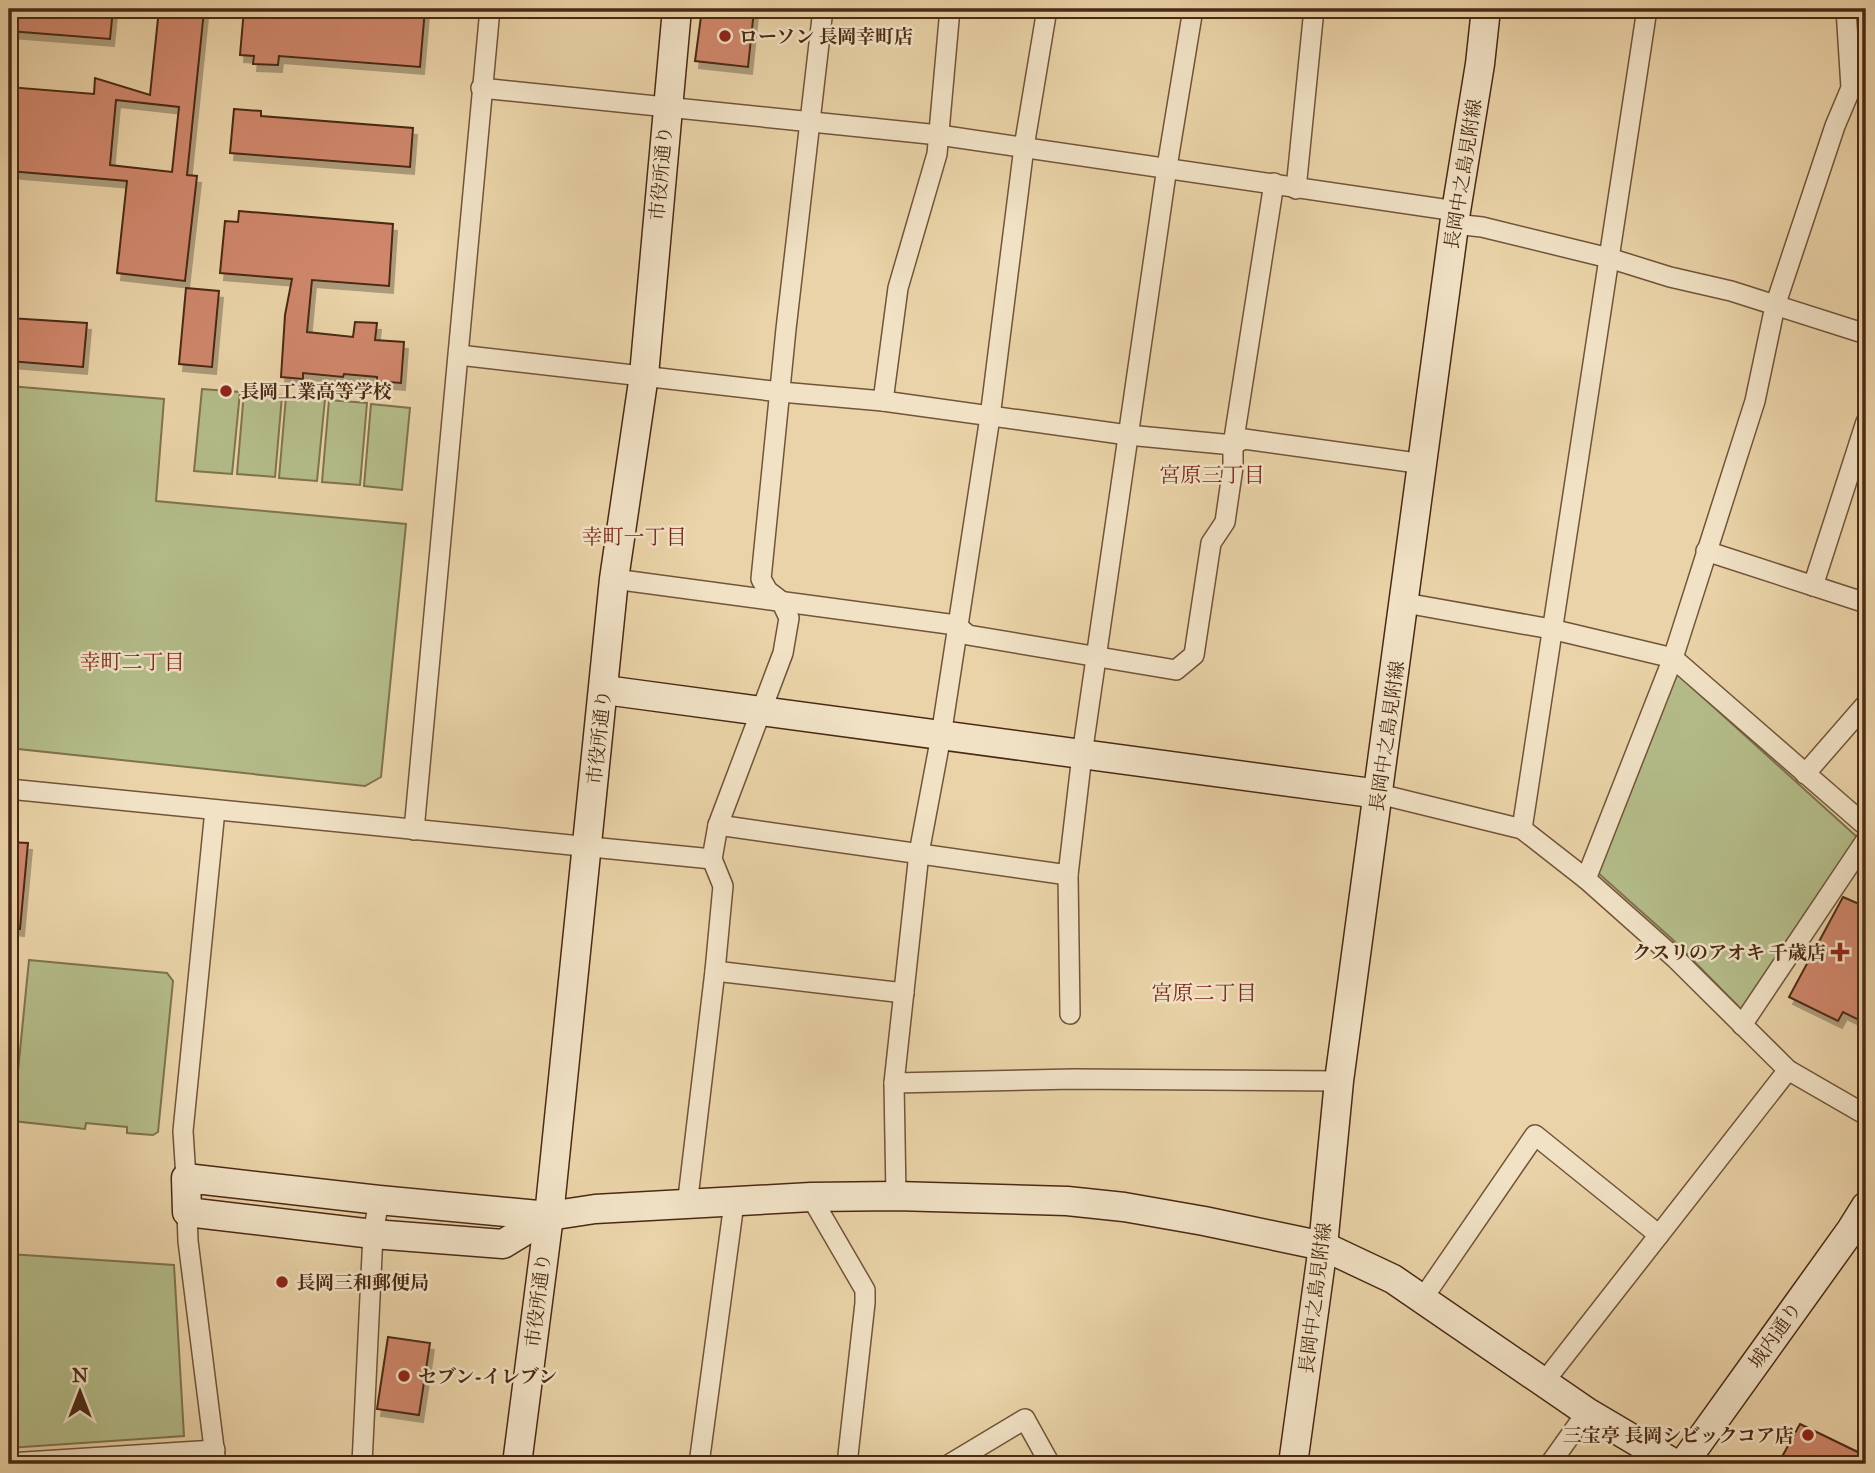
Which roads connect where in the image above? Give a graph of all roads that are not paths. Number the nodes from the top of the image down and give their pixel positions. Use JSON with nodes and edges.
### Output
{"nodes":[{"id":1,"x":489,"y":9,"type":"edge"},
{"id":2,"x":677,"y":9,"type":"edge"},
{"id":3,"x":823,"y":9,"type":"edge"},
{"id":4,"x":950,"y":9,"type":"edge"},
{"id":5,"x":1047,"y":9,"type":"edge"},
{"id":6,"x":1193,"y":9,"type":"edge"},
{"id":7,"x":1314,"y":9,"type":"edge"},
{"id":8,"x":1486,"y":9,"type":"edge"},
{"id":9,"x":1647,"y":9,"type":"edge"},
{"id":10,"x":1846,"y":9,"type":"edge"},
{"id":11,"x":481,"y":88,"type":"junction"},
{"id":12,"x":1858,"y":90,"type":"edge"},
{"id":13,"x":667,"y":107,"type":"junction"},
{"id":14,"x":812,"y":120,"type":"junction"},
{"id":15,"x":939,"y":135,"type":"junction"},
{"id":16,"x":1024,"y":147,"type":"junction"},
{"id":17,"x":1167,"y":167,"type":"junction"},
{"id":18,"x":1274,"y":183,"type":"junction"},
{"id":19,"x":1296,"y":189,"type":"junction"},
{"id":20,"x":1455,"y":217,"type":"junction"},
{"id":21,"x":1609,"y":258,"type":"junction"},
{"id":22,"x":1775,"y":306,"type":"junction"},
{"id":23,"x":1866,"y":334,"type":"edge"},
{"id":24,"x":459,"y":355,"type":"junction"},
{"id":25,"x":644,"y":375,"type":"junction"},
{"id":26,"x":781,"y":392,"type":"junction"},
{"id":27,"x":883,"y":401,"type":"junction"},
{"id":28,"x":990,"y":418,"type":"junction"},
{"id":29,"x":1866,"y":422,"type":"edge"},
{"id":30,"x":1129,"y":435,"type":"junction"},
{"id":31,"x":1233,"y":445,"type":"junction"},
{"id":32,"x":1424,"y":464,"type":"junction"},
{"id":33,"x":1706,"y":551,"type":"junction"},
{"id":34,"x":614,"y":579,"type":"junction"},
{"id":35,"x":1813,"y":586,"type":"junction"},
{"id":36,"x":781,"y":601,"type":"junction"},
{"id":37,"x":1405,"y":603,"type":"junction"},
{"id":38,"x":1866,"y":603,"type":"edge"},
{"id":39,"x":956,"y":625,"type":"junction"},
{"id":40,"x":1551,"y":629,"type":"junction"},
{"id":41,"x":1098,"y":658,"type":"junction"},
{"id":42,"x":1673,"y":658,"type":"junction"},
{"id":43,"x":604,"y":690,"type":"junction"},
{"id":44,"x":1866,"y":704,"type":"edge"},
{"id":45,"x":760,"y":710,"type":"junction"},
{"id":46,"x":941,"y":736,"type":"junction"},
{"id":47,"x":1082,"y":755,"type":"junction"},
{"id":48,"x":1805,"y":774,"type":"junction"},
{"id":49,"x":9,"y":789,"type":"edge"},
{"id":50,"x":1379,"y":794,"type":"junction"},
{"id":51,"x":215,"y":810,"type":"junction"},
{"id":52,"x":718,"y":825,"type":"junction"},
{"id":53,"x":1866,"y":826,"type":"edge"},
{"id":54,"x":1522,"y":829,"type":"junction"},
{"id":55,"x":414,"y":830,"type":"junction"},
{"id":56,"x":1866,"y":839,"type":"edge"},
{"id":57,"x":587,"y":847,"type":"junction"},
{"id":58,"x":919,"y":853,"type":"junction"},
{"id":59,"x":712,"y":859,"type":"junction"},
{"id":60,"x":1068,"y":875,"type":"junction"},
{"id":61,"x":1586,"y":879,"type":"junction"},
{"id":62,"x":715,"y":971,"type":"junction"},
{"id":63,"x":904,"y":993,"type":"junction"},
{"id":64,"x":1070,"y":1014,"type":"dead end"},
{"id":65,"x":1742,"y":1025,"type":"junction"},
{"id":66,"x":1788,"y":1070,"type":"junction"},
{"id":67,"x":1339,"y":1081,"type":"junction"},
{"id":68,"x":894,"y":1083,"type":"junction"},
{"id":69,"x":1866,"y":1115,"type":"edge"},
{"id":70,"x":186,"y":1178,"type":"junction"},
{"id":71,"x":896,"y":1196,"type":"junction"},
{"id":72,"x":811,"y":1198,"type":"junction"},
{"id":73,"x":379,"y":1200,"type":"junction"},
{"id":74,"x":734,"y":1203,"type":"junction"},
{"id":75,"x":687,"y":1206,"type":"junction"},
{"id":76,"x":1866,"y":1206,"type":"edge"},
{"id":77,"x":187,"y":1212,"type":"junction"},
{"id":78,"x":549,"y":1216,"type":"junction"},
{"id":79,"x":373,"y":1234,"type":"junction"},
{"id":80,"x":1659,"y":1235,"type":"junction"},
{"id":81,"x":1323,"y":1246,"type":"junction"},
{"id":82,"x":1423,"y":1298,"type":"junction"},
{"id":83,"x":1544,"y":1382,"type":"junction"},
{"id":84,"x":1587,"y":1412,"type":"junction"},
{"id":85,"x":216,"y":1457,"type":"edge"},
{"id":86,"x":9,"y":1464,"type":"edge"},
{"id":87,"x":362,"y":1464,"type":"edge"},
{"id":88,"x":517,"y":1464,"type":"edge"},
{"id":89,"x":699,"y":1464,"type":"edge"},
{"id":90,"x":847,"y":1464,"type":"edge"},
{"id":91,"x":950,"y":1464,"type":"edge"},
{"id":92,"x":1050,"y":1464,"type":"edge"},
{"id":93,"x":1293,"y":1464,"type":"edge"},
{"id":94,"x":1550,"y":1464,"type":"edge"},
{"id":95,"x":1675,"y":1464,"type":"edge"},
{"id":96,"x":1683,"y":1464,"type":"edge"}],
"edges":[{"from":1,"to":11,"type":"street"},
{"from":2,"to":13,"type":"street","name":"市役所通り"},
{"from":3,"to":14,"type":"street"},
{"from":4,"to":15,"type":"street"},
{"from":5,"to":16,"type":"street"},
{"from":6,"to":17,"type":"street"},
{"from":7,"to":19,"type":"street"},
{"from":8,"to":20,"type":"street","name":"長岡中之島見附線"},
{"from":9,"to":21,"type":"street"},
{"from":10,"to":12,"type":"street"},
{"from":11,"to":13,"type":"street"},
{"from":11,"to":24,"type":"street"},
{"from":12,"to":22,"type":"street"},
{"from":13,"to":14,"type":"street"},
{"from":13,"to":25,"type":"street","name":"市役所通り"},
{"from":14,"to":15,"type":"street"},
{"from":14,"to":26,"type":"street"},
{"from":15,"to":16,"type":"street"},
{"from":15,"to":27,"type":"street"},
{"from":16,"to":17,"type":"street"},
{"from":16,"to":28,"type":"street"},
{"from":17,"to":18,"type":"street"},
{"from":17,"to":30,"type":"street"},
{"from":18,"to":19,"type":"street"},
{"from":18,"to":31,"type":"street"},
{"from":19,"to":20,"type":"street"},
{"from":20,"to":21,"type":"street"},
{"from":20,"to":32,"type":"street","name":"長岡中之島見附線"},
{"from":21,"to":22,"type":"street"},
{"from":21,"to":40,"type":"street"},
{"from":22,"to":23,"type":"street"},
{"from":22,"to":33,"type":"street"},
{"from":24,"to":25,"type":"street"},
{"from":24,"to":55,"type":"street"},
{"from":25,"to":26,"type":"street"},
{"from":25,"to":34,"type":"street","name":"市役所通り"},
{"from":26,"to":27,"type":"street"},
{"from":26,"to":36,"type":"street"},
{"from":27,"to":28,"type":"street"},
{"from":28,"to":30,"type":"street"},
{"from":28,"to":39,"type":"street"},
{"from":29,"to":35,"type":"street"},
{"from":30,"to":31,"type":"street"},
{"from":30,"to":41,"type":"street"},
{"from":31,"to":32,"type":"street"},
{"from":31,"to":41,"type":"street"},
{"from":32,"to":37,"type":"street","name":"長岡中之島見附線"},
{"from":33,"to":35,"type":"street"},
{"from":33,"to":42,"type":"street"},
{"from":34,"to":36,"type":"street"},
{"from":34,"to":43,"type":"street","name":"市役所通り"},
{"from":35,"to":38,"type":"street"},
{"from":36,"to":39,"type":"street"},
{"from":36,"to":45,"type":"street"},
{"from":37,"to":40,"type":"street"},
{"from":37,"to":50,"type":"street","name":"長岡中之島見附線"},
{"from":39,"to":41,"type":"street"},
{"from":39,"to":46,"type":"street"},
{"from":40,"to":42,"type":"street"},
{"from":40,"to":54,"type":"street"},
{"from":41,"to":47,"type":"street"},
{"from":42,"to":48,"type":"street"},
{"from":42,"to":61,"type":"street"},
{"from":43,"to":45,"type":"street"},
{"from":43,"to":57,"type":"street","name":"市役所通り"},
{"from":44,"to":48,"type":"street"},
{"from":45,"to":46,"type":"street"},
{"from":45,"to":52,"type":"street"},
{"from":46,"to":47,"type":"street"},
{"from":46,"to":58,"type":"street"},
{"from":47,"to":50,"type":"street"},
{"from":47,"to":60,"type":"street"},
{"from":48,"to":53,"type":"street"},
{"from":49,"to":51,"type":"street"},
{"from":50,"to":54,"type":"street"},
{"from":50,"to":67,"type":"street","name":"長岡中之島見附線"},
{"from":51,"to":55,"type":"street"},
{"from":51,"to":70,"type":"street"},
{"from":52,"to":58,"type":"street"},
{"from":52,"to":59,"type":"street"},
{"from":54,"to":61,"type":"street"},
{"from":55,"to":57,"type":"street"},
{"from":56,"to":65,"type":"street"},
{"from":57,"to":59,"type":"street"},
{"from":57,"to":78,"type":"street","name":"市役所通り"},
{"from":58,"to":60,"type":"street"},
{"from":58,"to":63,"type":"street"},
{"from":59,"to":62,"type":"street"},
{"from":60,"to":64,"type":"street"},
{"from":61,"to":65,"type":"street"},
{"from":62,"to":63,"type":"street"},
{"from":62,"to":75,"type":"street"},
{"from":63,"to":68,"type":"street"},
{"from":65,"to":66,"type":"street"},
{"from":66,"to":69,"type":"street"},
{"from":66,"to":80,"type":"street"},
{"from":67,"to":68,"type":"street"},
{"from":67,"to":81,"type":"street","name":"長岡中之島見附線"},
{"from":68,"to":71,"type":"street"},
{"from":70,"to":73,"type":"street"},
{"from":70,"to":77,"type":"street"},
{"from":71,"to":72,"type":"street"},
{"from":71,"to":81,"type":"street"},
{"from":72,"to":74,"type":"street"},
{"from":72,"to":90,"type":"street"},
{"from":73,"to":78,"type":"street"},
{"from":73,"to":79,"type":"street"},
{"from":74,"to":75,"type":"street"},
{"from":74,"to":89,"type":"street"},
{"from":75,"to":78,"type":"street"},
{"from":76,"to":96,"type":"street","name":"城内通り"},
{"from":77,"to":79,"type":"street"},
{"from":77,"to":85,"type":"street"},
{"from":78,"to":79,"type":"street"},
{"from":78,"to":88,"type":"street","name":"市役所通り"},
{"from":79,"to":87,"type":"street"},
{"from":80,"to":82,"type":"street"},
{"from":80,"to":83,"type":"street"},
{"from":81,"to":82,"type":"street"},
{"from":81,"to":93,"type":"street","name":"長岡中之島見附線"},
{"from":82,"to":83,"type":"street"},
{"from":83,"to":84,"type":"street"},
{"from":84,"to":94,"type":"street"},
{"from":84,"to":95,"type":"street"},
{"from":85,"to":86,"type":"street"},
{"from":91,"to":92,"type":"street"}]}
